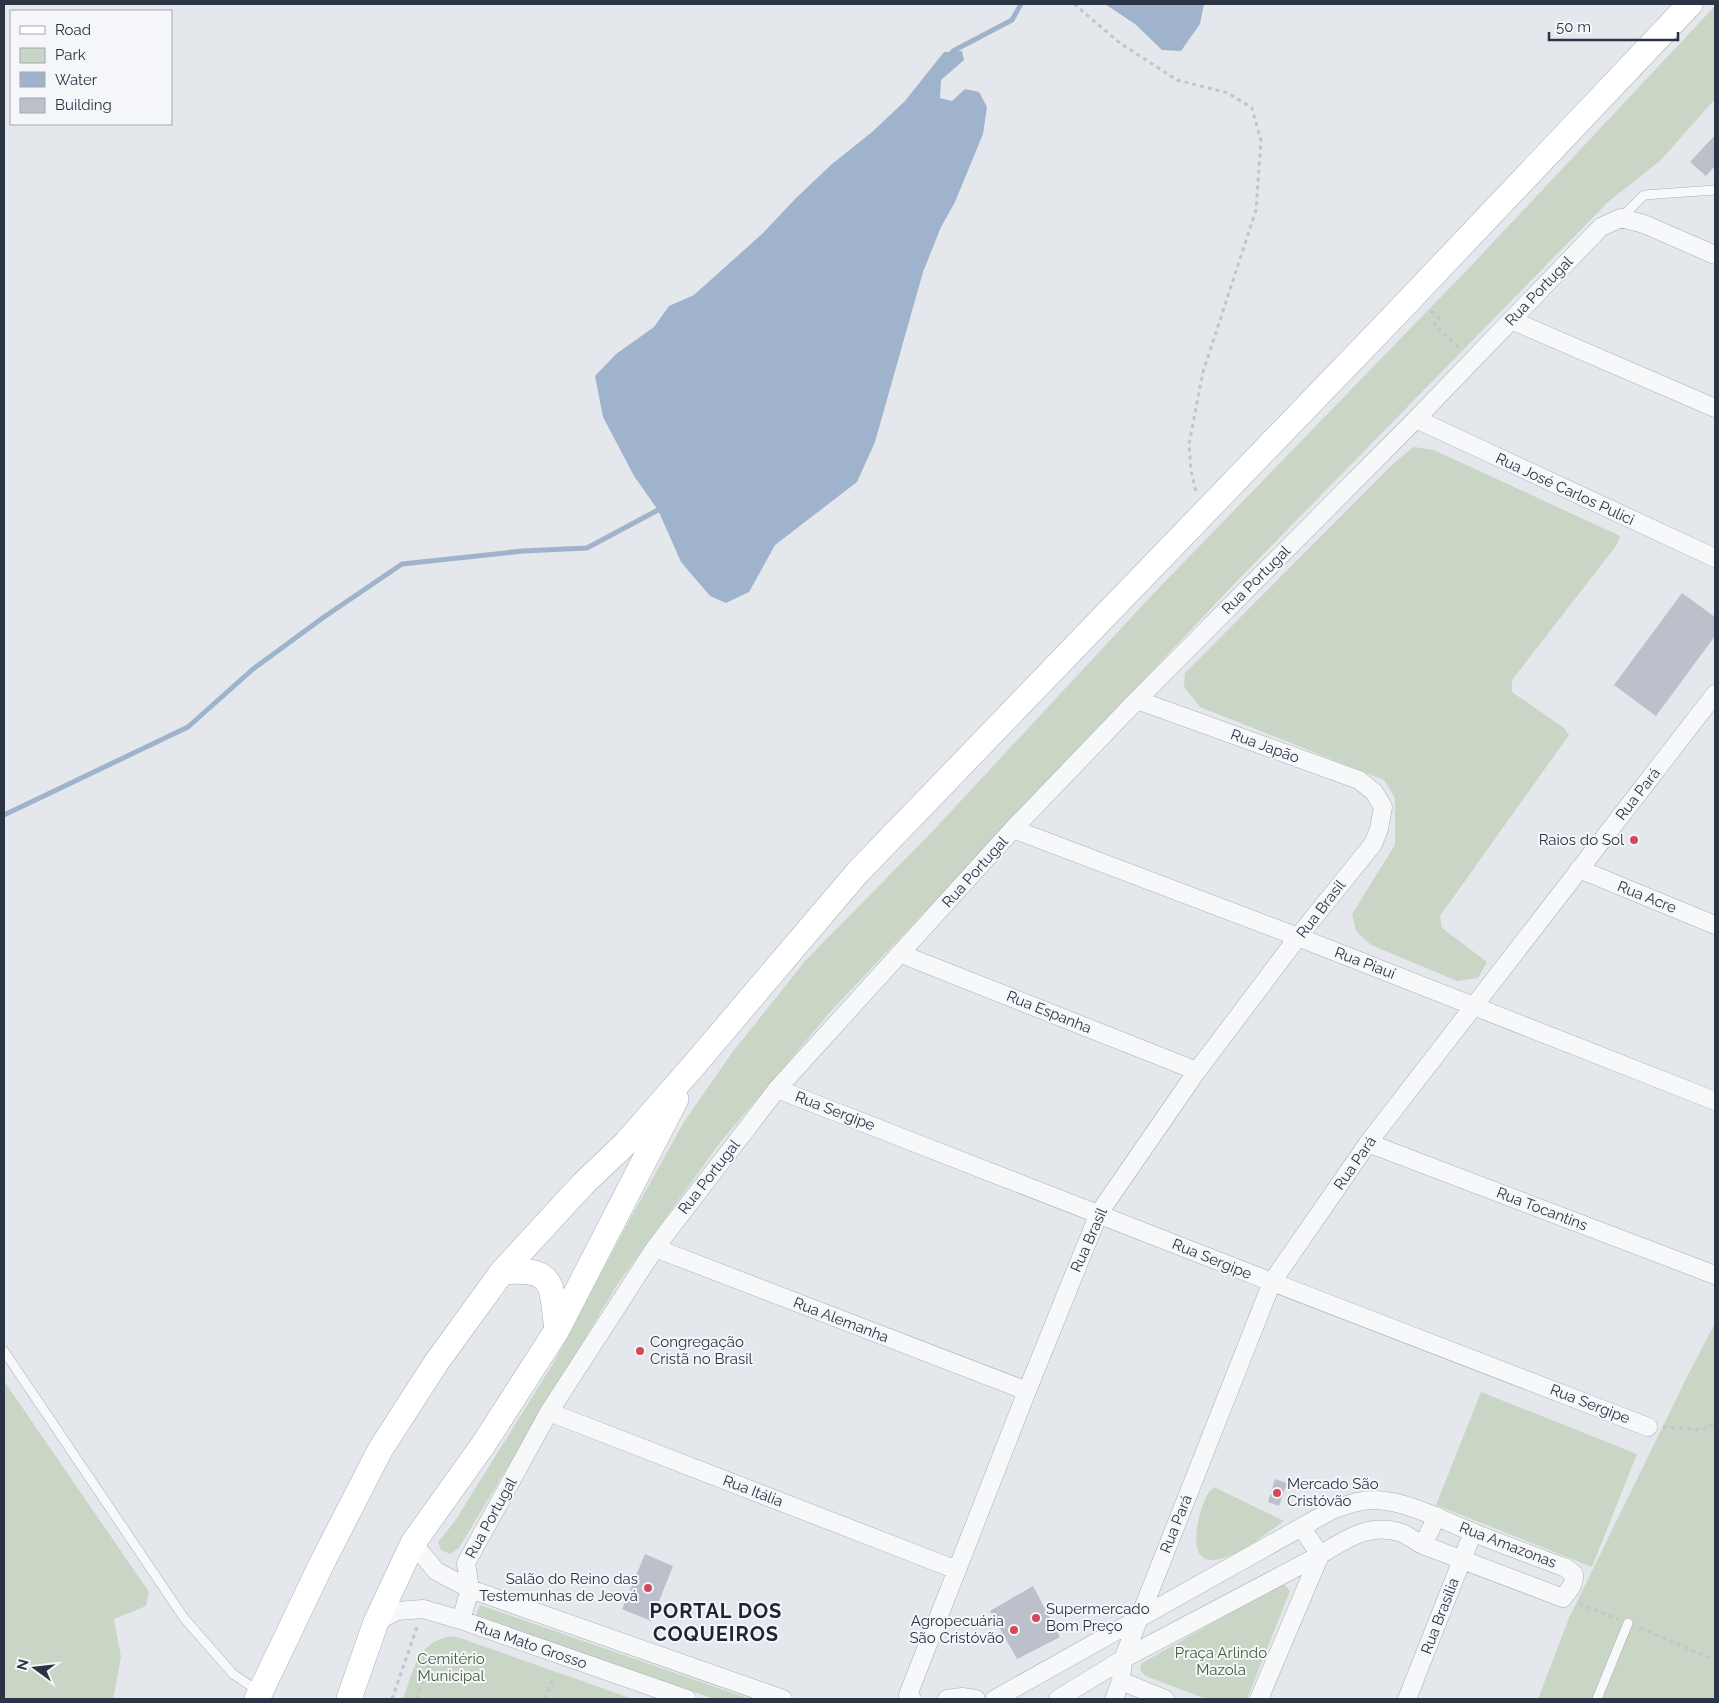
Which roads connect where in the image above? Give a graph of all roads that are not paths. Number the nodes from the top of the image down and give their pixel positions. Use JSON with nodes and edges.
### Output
{"nodes":[{"id":1,"x":1690,"y":4,"type":"edge"},
{"id":2,"x":1715,"y":190,"type":"edge"},
{"id":3,"x":1621,"y":218,"type":"junction"},
{"id":4,"x":1715,"y":255,"type":"edge"},
{"id":5,"x":1511,"y":320,"type":"junction"},
{"id":6,"x":1715,"y":408,"type":"edge"},
{"id":7,"x":1416,"y":420,"type":"junction"},
{"id":8,"x":1715,"y":558,"type":"edge"},
{"id":9,"x":1137,"y":700,"type":"junction"},
{"id":10,"x":1713,"y":701,"type":"edge"},
{"id":11,"x":1383,"y":807,"type":"joint"},
{"id":12,"x":1013,"y":829,"type":"junction"},
{"id":13,"x":1579,"y":870,"type":"junction"},
{"id":14,"x":1715,"y":925,"type":"edge"},
{"id":15,"x":1298,"y":937,"type":"junction"},
{"id":16,"x":901,"y":954,"type":"junction"},
{"id":17,"x":1474,"y":1006,"type":"junction"},
{"id":18,"x":695,"y":1064,"type":"junction"},
{"id":19,"x":1196,"y":1071,"type":"junction"},
{"id":20,"x":777,"y":1089,"type":"junction"},
{"id":21,"x":1715,"y":1101,"type":"edge"},
{"id":22,"x":1368,"y":1143,"type":"junction"},
{"id":23,"x":1098,"y":1214,"type":"junction"},
{"id":24,"x":655,"y":1248,"type":"junction"},
{"id":25,"x":502,"y":1272,"type":"junction"},
{"id":26,"x":1715,"y":1276,"type":"edge"},
{"id":27,"x":1272,"y":1282,"type":"junction"},
{"id":28,"x":557,"y":1330,"type":"junction"},
{"id":29,"x":4,"y":1351,"type":"edge"},
{"id":30,"x":1027,"y":1391,"type":"junction"},
{"id":31,"x":549,"y":1412,"type":"junction"},
{"id":32,"x":1648,"y":1427,"type":"road end"},
{"id":33,"x":1437,"y":1516,"type":"junction"},
{"id":34,"x":1302,"y":1528,"type":"junction"},
{"id":35,"x":1473,"y":1532,"type":"junction"},
{"id":36,"x":413,"y":1543,"type":"junction"},
{"id":37,"x":1423,"y":1546,"type":"junction"},
{"id":38,"x":1320,"y":1554,"type":"junction"},
{"id":39,"x":1462,"y":1560,"type":"junction"},
{"id":40,"x":957,"y":1570,"type":"junction"},
{"id":41,"x":470,"y":1589,"type":"junction"},
{"id":42,"x":1139,"y":1618,"type":"junction"},
{"id":43,"x":461,"y":1620,"type":"junction"},
{"id":44,"x":376,"y":1622,"type":"junction"},
{"id":45,"x":1628,"y":1622,"type":"dead end"},
{"id":46,"x":1123,"y":1660,"type":"junction"},
{"id":47,"x":1121,"y":1681,"type":"junction"},
{"id":48,"x":259,"y":1696,"type":"edge"},
{"id":49,"x":349,"y":1699,"type":"edge"},
{"id":50,"x":686,"y":1699,"type":"edge"},
{"id":51,"x":783,"y":1699,"type":"edge"},
{"id":52,"x":912,"y":1699,"type":"edge"},
{"id":53,"x":947,"y":1699,"type":"edge"},
{"id":54,"x":976,"y":1699,"type":"edge"},
{"id":55,"x":995,"y":1699,"type":"edge"},
{"id":56,"x":1058,"y":1699,"type":"edge"},
{"id":57,"x":1114,"y":1699,"type":"edge"},
{"id":58,"x":1165,"y":1699,"type":"edge"},
{"id":59,"x":1259,"y":1699,"type":"edge"},
{"id":60,"x":1407,"y":1699,"type":"edge"},
{"id":61,"x":1597,"y":1699,"type":"edge"}],
"edges":[{"from":1,"to":18,"type":"main road"},
{"from":2,"to":3,"type":"lane"},
{"from":3,"to":4,"type":"street"},
{"from":3,"to":5,"type":"street","name":"Rua Portugal"},
{"from":5,"to":6,"type":"street"},
{"from":5,"to":7,"type":"street","name":"Rua Portugal"},
{"from":7,"to":8,"type":"street","name":"Rua José Carlos Pulici"},
{"from":7,"to":9,"type":"street","name":"Rua Portugal"},
{"from":9,"to":11,"type":"street","name":"Rua Japão"},
{"from":9,"to":12,"type":"street","name":"Rua Portugal"},
{"from":10,"to":13,"type":"street","name":"Rua Pará"},
{"from":11,"to":15,"type":"street","name":"Rua Brasil"},
{"from":12,"to":15,"type":"street","name":"Rua Piauí"},
{"from":12,"to":16,"type":"street","name":"Rua Portugal"},
{"from":13,"to":14,"type":"street","name":"Rua Acre"},
{"from":13,"to":17,"type":"street","name":"Rua Pará"},
{"from":15,"to":17,"type":"street","name":"Rua Piauí"},
{"from":15,"to":19,"type":"street","name":"Rua Brasil"},
{"from":16,"to":19,"type":"street","name":"Rua Espanha"},
{"from":16,"to":20,"type":"street","name":"Rua Portugal"},
{"from":17,"to":21,"type":"street","name":"Rua Piauí"},
{"from":17,"to":22,"type":"street","name":"Rua Pará"},
{"from":18,"to":25,"type":"main road"},
{"from":18,"to":28,"type":"main road"},
{"from":19,"to":23,"type":"street","name":"Rua Brasil"},
{"from":20,"to":23,"type":"street","name":"Rua Sergipe"},
{"from":20,"to":24,"type":"street","name":"Rua Portugal"},
{"from":22,"to":26,"type":"street","name":"Rua Tocantins"},
{"from":22,"to":27,"type":"street","name":"Rua Pará"},
{"from":23,"to":27,"type":"street","name":"Rua Sergipe"},
{"from":23,"to":30,"type":"street","name":"Rua Brasil"},
{"from":24,"to":30,"type":"street","name":"Rua Alemanha"},
{"from":24,"to":31,"type":"street","name":"Rua Portugal"},
{"from":25,"to":28,"type":"main road"},
{"from":25,"to":48,"type":"main road"},
{"from":27,"to":32,"type":"street","name":"Rua Sergipe"},
{"from":27,"to":42,"type":"street","name":"Rua Pará"},
{"from":28,"to":36,"type":"main road"},
{"from":29,"to":48,"type":"lane"},
{"from":30,"to":40,"type":"street","name":"Rua Brasil"},
{"from":31,"to":40,"type":"street","name":"Rua Itália"},
{"from":31,"to":41,"type":"street","name":"Rua Portugal"},
{"from":33,"to":34,"type":"street","name":"Rua Amazonas"},
{"from":33,"to":35,"type":"street","name":"Rua Amazonas"},
{"from":33,"to":37,"type":"street"},
{"from":34,"to":38,"type":"street"},
{"from":34,"to":42,"type":"street","name":"Rua Amazonas"},
{"from":35,"to":39,"type":"street","name":"Rua Brasília"},
{"from":35,"to":39,"type":"street","name":"Rua Amazonas"},
{"from":36,"to":41,"type":"street"},
{"from":36,"to":44,"type":"main road"},
{"from":37,"to":38,"type":"street","name":"Rua Amazonas"},
{"from":37,"to":39,"type":"street","name":"Rua Amazonas"},
{"from":38,"to":46,"type":"street","name":"Rua Amazonas"},
{"from":38,"to":59,"type":"street"},
{"from":39,"to":60,"type":"street","name":"Rua Brasília"},
{"from":40,"to":52,"type":"street","name":"Rua Brasil"},
{"from":41,"to":43,"type":"street","name":"Rua Portugal"},
{"from":41,"to":51,"type":"street"},
{"from":42,"to":46,"type":"street","name":"Rua Pará"},
{"from":42,"to":55,"type":"street","name":"Rua Amazonas"},
{"from":43,"to":44,"type":"street","name":"Rua Mato Grosso"},
{"from":43,"to":50,"type":"street","name":"Rua Mato Grosso"},
{"from":44,"to":49,"type":"main road"},
{"from":45,"to":61,"type":"lane"},
{"from":46,"to":47,"type":"street","name":"Rua Pará"},
{"from":46,"to":56,"type":"street","name":"Rua Amazonas"},
{"from":47,"to":57,"type":"street","name":"Rua Pará"},
{"from":47,"to":58,"type":"street"},
{"from":53,"to":54,"type":"street"}]}
